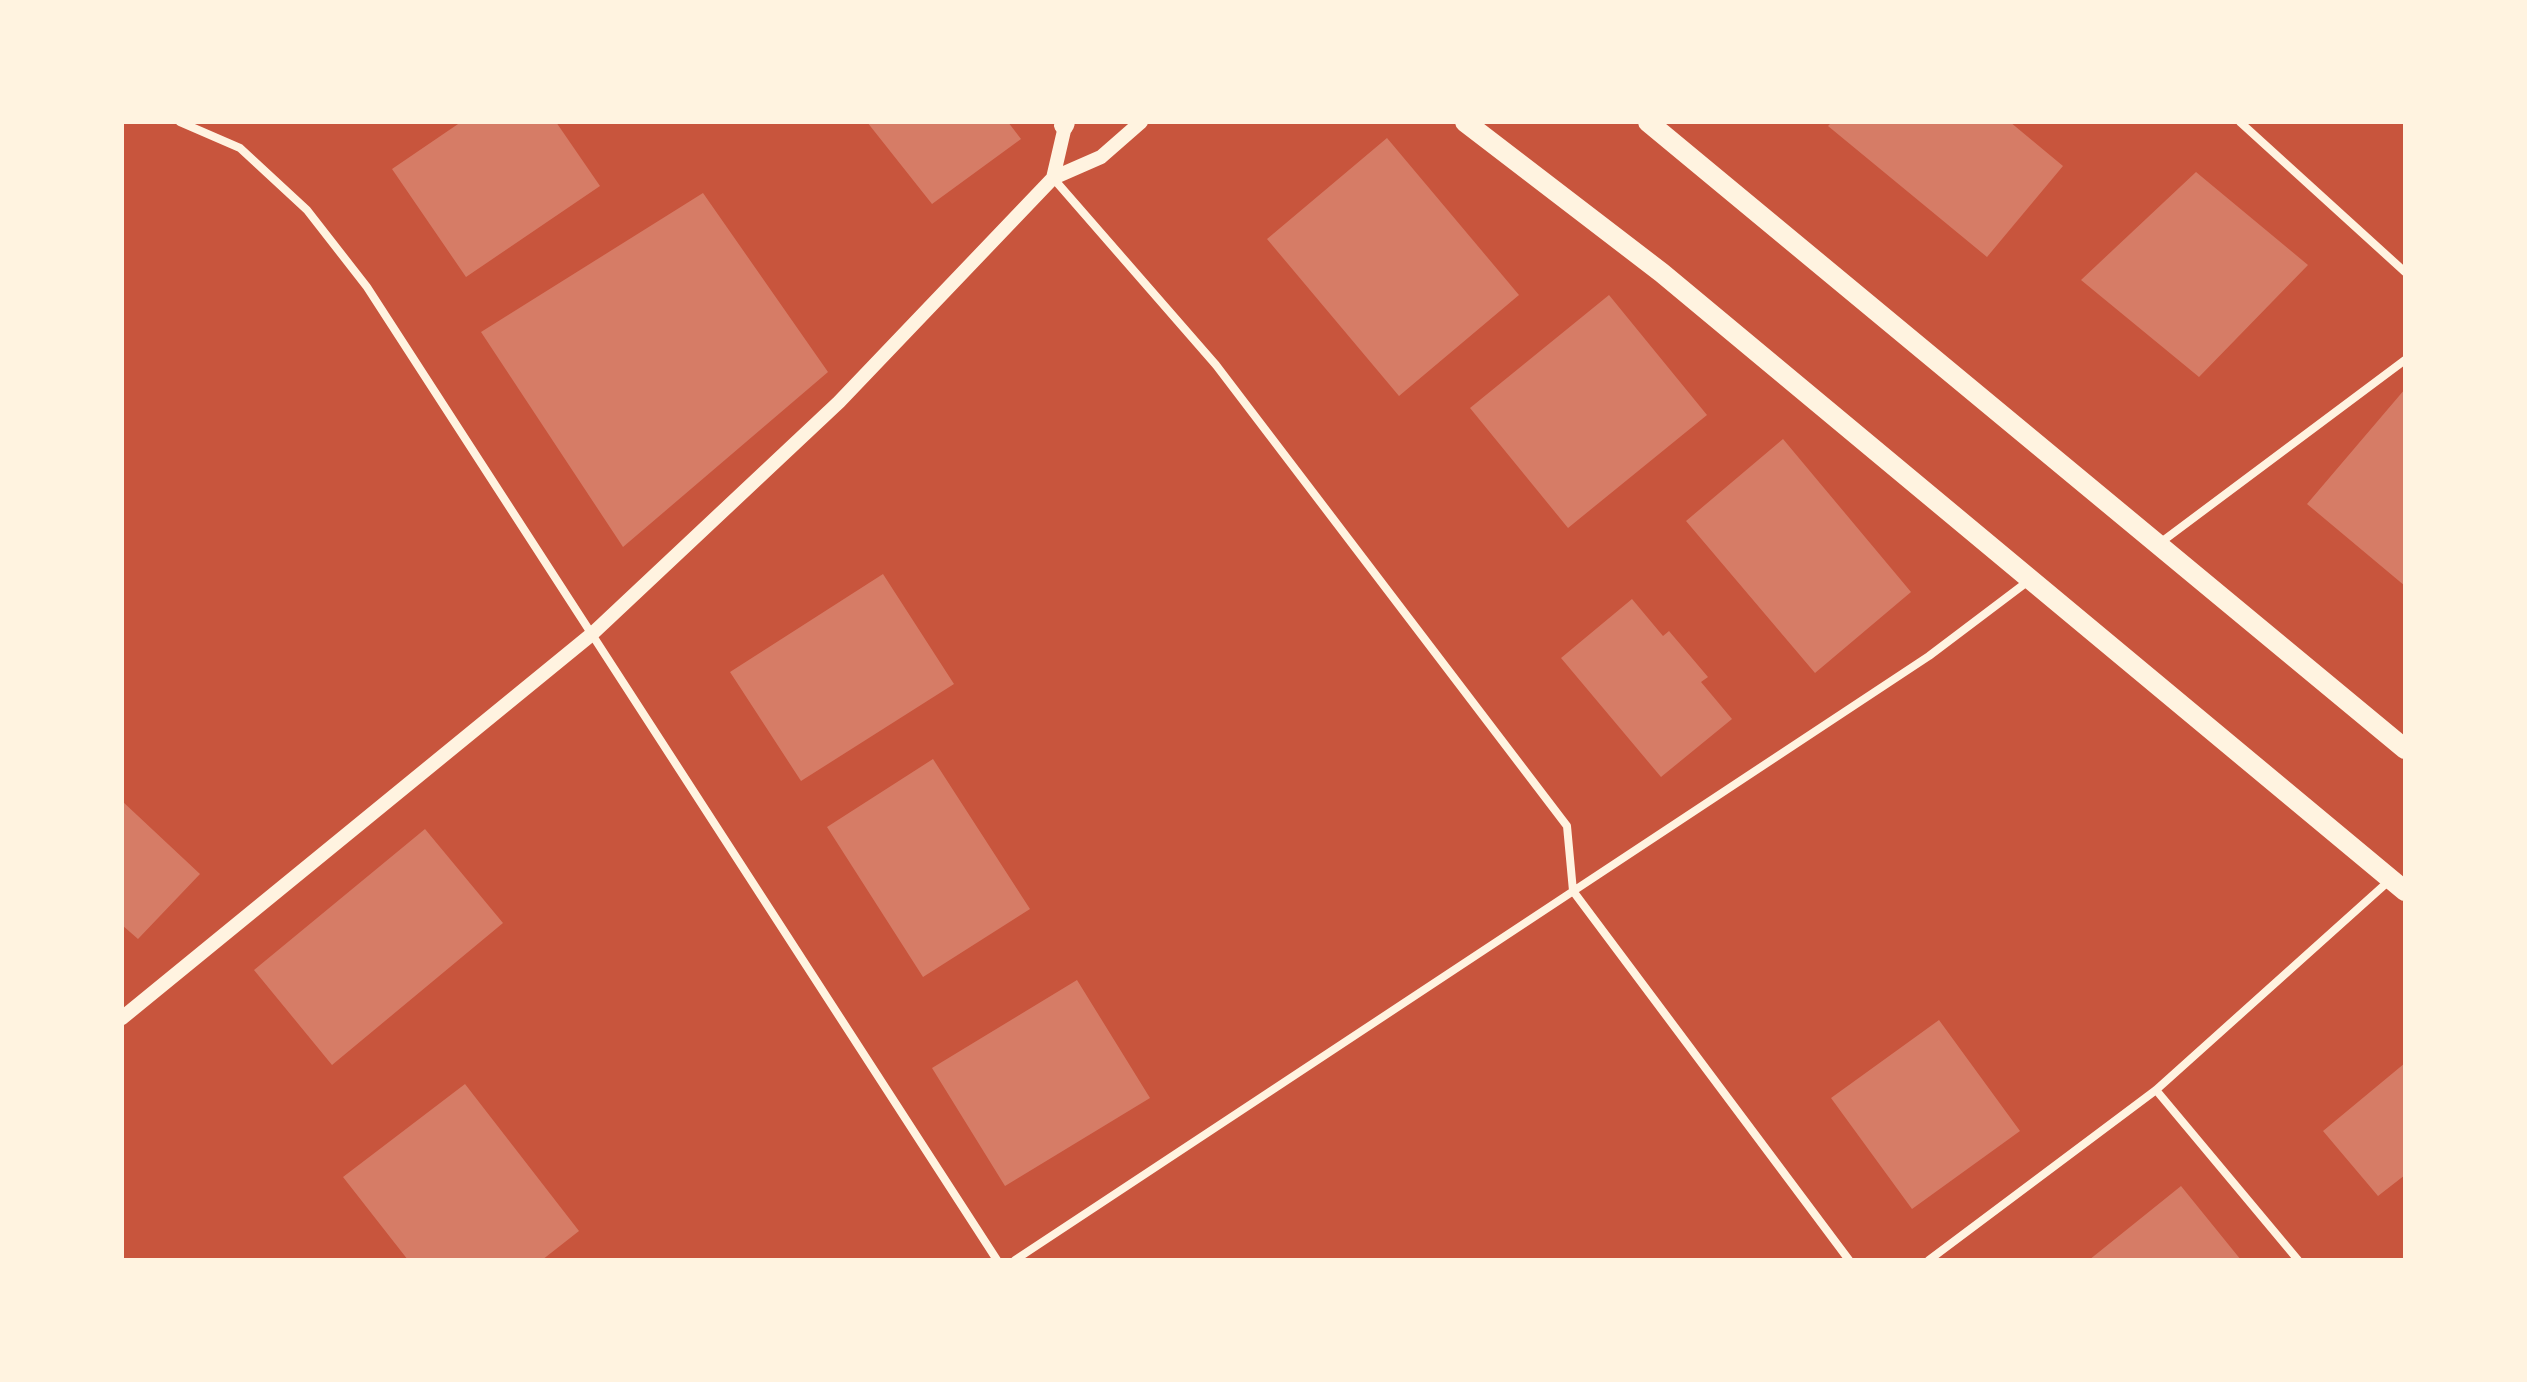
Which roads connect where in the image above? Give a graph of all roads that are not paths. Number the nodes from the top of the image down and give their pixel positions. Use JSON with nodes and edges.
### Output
{"nodes":[{"id":1,"x":180,"y":122,"type":"edge"},
{"id":2,"x":1141,"y":122,"type":"edge"},
{"id":3,"x":1465,"y":122,"type":"edge"},
{"id":4,"x":1648,"y":122,"type":"edge"},
{"id":5,"x":2240,"y":122,"type":"edge"},
{"id":6,"x":1065,"y":123,"type":"edge"},
{"id":7,"x":1053,"y":178,"type":"junction"},
{"id":8,"x":2405,"y":272,"type":"edge"},
{"id":9,"x":2405,"y":360,"type":"edge"},
{"id":10,"x":2159,"y":543,"type":"junction"},
{"id":11,"x":2031,"y":579,"type":"junction"},
{"id":12,"x":592,"y":634,"type":"junction"},
{"id":13,"x":2405,"y":749,"type":"edge"},
{"id":14,"x":2398,"y":885,"type":"edge"},
{"id":15,"x":1573,"y":891,"type":"junction"},
{"id":16,"x":122,"y":1018,"type":"edge"},
{"id":17,"x":2156,"y":1090,"type":"junction"},
{"id":18,"x":997,"y":1260,"type":"edge"},
{"id":19,"x":1015,"y":1260,"type":"edge"},
{"id":20,"x":1849,"y":1260,"type":"edge"},
{"id":21,"x":1929,"y":1260,"type":"edge"},
{"id":22,"x":2298,"y":1260,"type":"edge"}],
"edges":[{"from":1,"to":12,"type":"street"},
{"from":2,"to":7,"type":"street"},
{"from":3,"to":11,"type":"main road"},
{"from":4,"to":10,"type":"main road"},
{"from":5,"to":8,"type":"street"},
{"from":6,"to":7,"type":"street"},
{"from":7,"to":12,"type":"street"},
{"from":7,"to":15,"type":"street"},
{"from":9,"to":10,"type":"street"},
{"from":10,"to":13,"type":"main road"},
{"from":11,"to":14,"type":"main road"},
{"from":11,"to":15,"type":"street"},
{"from":12,"to":16,"type":"street"},
{"from":12,"to":18,"type":"street"},
{"from":14,"to":17,"type":"street"},
{"from":15,"to":19,"type":"street"},
{"from":15,"to":20,"type":"street"},
{"from":17,"to":21,"type":"street"},
{"from":17,"to":22,"type":"street"}]}
